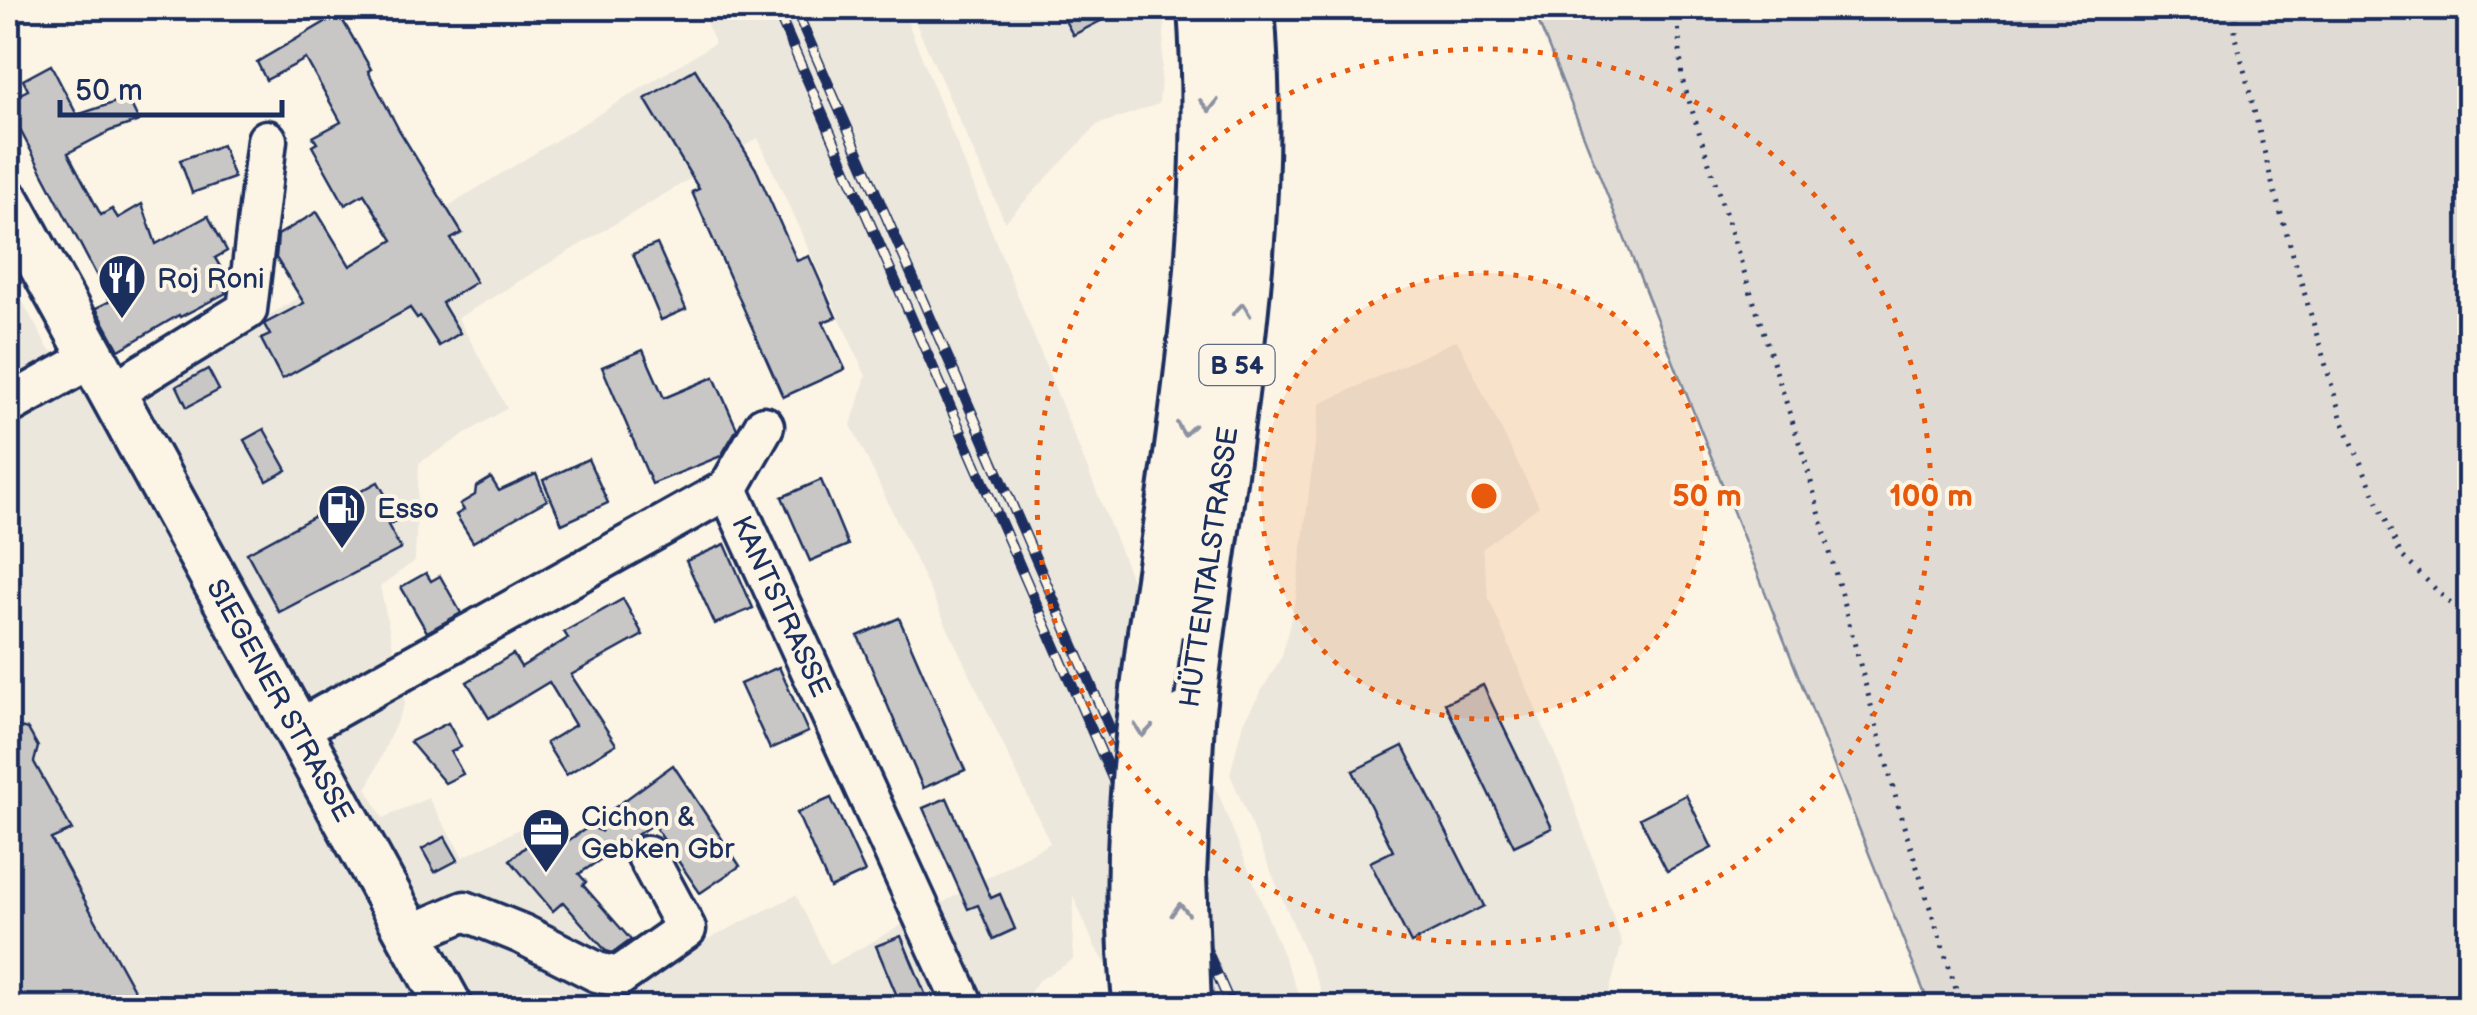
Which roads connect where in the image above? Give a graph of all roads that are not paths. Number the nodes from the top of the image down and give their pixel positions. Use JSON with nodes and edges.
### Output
{"nodes":[{"id":1,"x":1205,"y":8,"type":"edge"},
{"id":2,"x":1247,"y":8,"type":"edge"},
{"id":3,"x":267,"y":140,"type":"dead end"},
{"id":4,"x":8,"y":203,"type":"edge"},
{"id":5,"x":102,"y":376,"type":"junction"},
{"id":6,"x":8,"y":405,"type":"edge"},
{"id":7,"x":764,"y":426,"type":"dead end"},
{"id":8,"x":728,"y":489,"type":"junction"},
{"id":9,"x":298,"y":730,"type":"junction"},
{"id":10,"x":647,"y":856,"type":"dead end"},
{"id":11,"x":410,"y":935,"type":"junction"},
{"id":12,"x":450,"y":1008,"type":"edge"},
{"id":13,"x":966,"y":1008,"type":"edge"},
{"id":14,"x":1141,"y":1008,"type":"edge"},
{"id":15,"x":1184,"y":1008,"type":"edge"}],
"edges":[{"from":1,"to":14,"type":"highway","name":"HÜTTENTALSTRASSE","number":"B 54","one_way":true,"bridge":true},
{"from":15,"to":2,"type":"highway","name":"HÜTTENTALSTRASSE","number":"B 54","one_way":true,"bridge":true},
{"from":3,"to":5,"type":"street"},
{"from":4,"to":5,"type":"main road","name":"SIEGENER STRASSE"},
{"from":5,"to":6,"type":"street"},
{"from":5,"to":9,"type":"main road","name":"SIEGENER STRASSE"},
{"from":7,"to":8,"type":"street"},
{"from":8,"to":9,"type":"street","name":"KANTSTRASSE"},
{"from":8,"to":13,"type":"street","name":"KANTSTRASSE"},
{"from":9,"to":11,"type":"main road","name":"SIEGENER STRASSE"},
{"from":10,"to":11,"type":"street"},
{"from":11,"to":12,"type":"main road","name":"SIEGENER STRASSE"}]}
